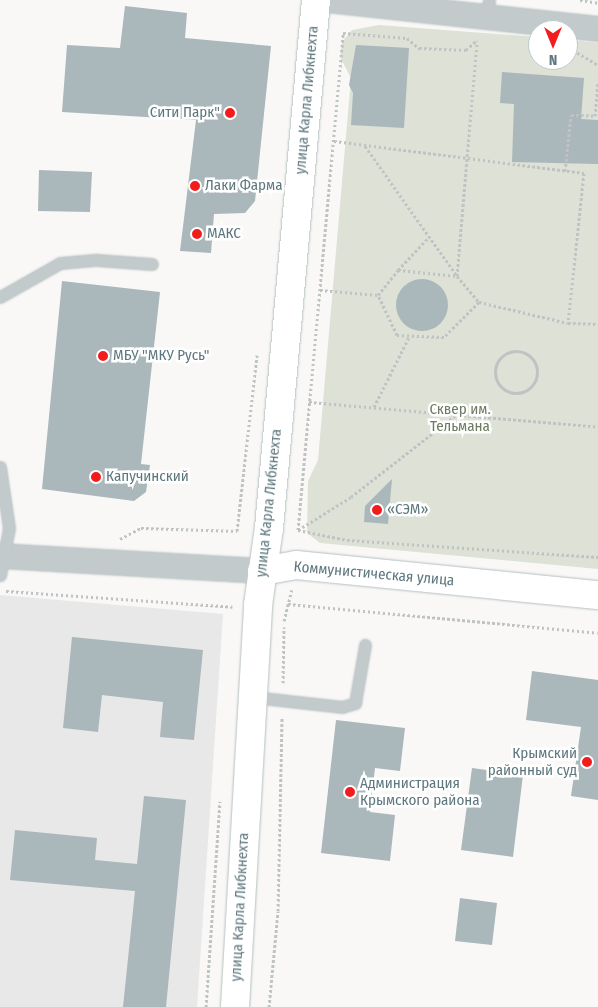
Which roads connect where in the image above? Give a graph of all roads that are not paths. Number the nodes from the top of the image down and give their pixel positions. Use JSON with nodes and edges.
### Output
{"nodes":[{"id":1,"x":316,"y":0,"type":"edge"},
{"id":2,"x":327,"y":0,"type":"edge"},
{"id":3,"x":487,"y":19,"type":"edge"},
{"id":4,"x":598,"y":29,"type":"edge"},
{"id":5,"x":152,"y":264,"type":"dead end"},
{"id":6,"x":0,"y":297,"type":"edge"},
{"id":7,"x":0,"y":468,"type":"edge"},
{"id":8,"x":2,"y":562,"type":"edge"},
{"id":9,"x":262,"y":570,"type":"junction"},
{"id":10,"x":598,"y":595,"type":"edge"},
{"id":11,"x":365,"y":644,"type":"dead end"},
{"id":12,"x":253,"y":697,"type":"junction"},
{"id":13,"x":234,"y":1007,"type":"edge"}],
"edges":[{"from":1,"to":9,"type":"main road","name":"улица Карла Либкнехта"},
{"from":2,"to":3,"type":"street"},
{"from":3,"to":4,"type":"street"},
{"from":5,"to":6,"type":"lane"},
{"from":7,"to":8,"type":"lane"},
{"from":8,"to":9,"type":"street","name":"Коммунистическая улица"},
{"from":9,"to":10,"type":"main road","name":"Коммунистическая улица"},
{"from":9,"to":12,"type":"main road","name":"улица Карла Либкнехта"},
{"from":11,"to":12,"type":"lane"},
{"from":12,"to":13,"type":"main road","name":"улица Карла Либкнехта"}]}
